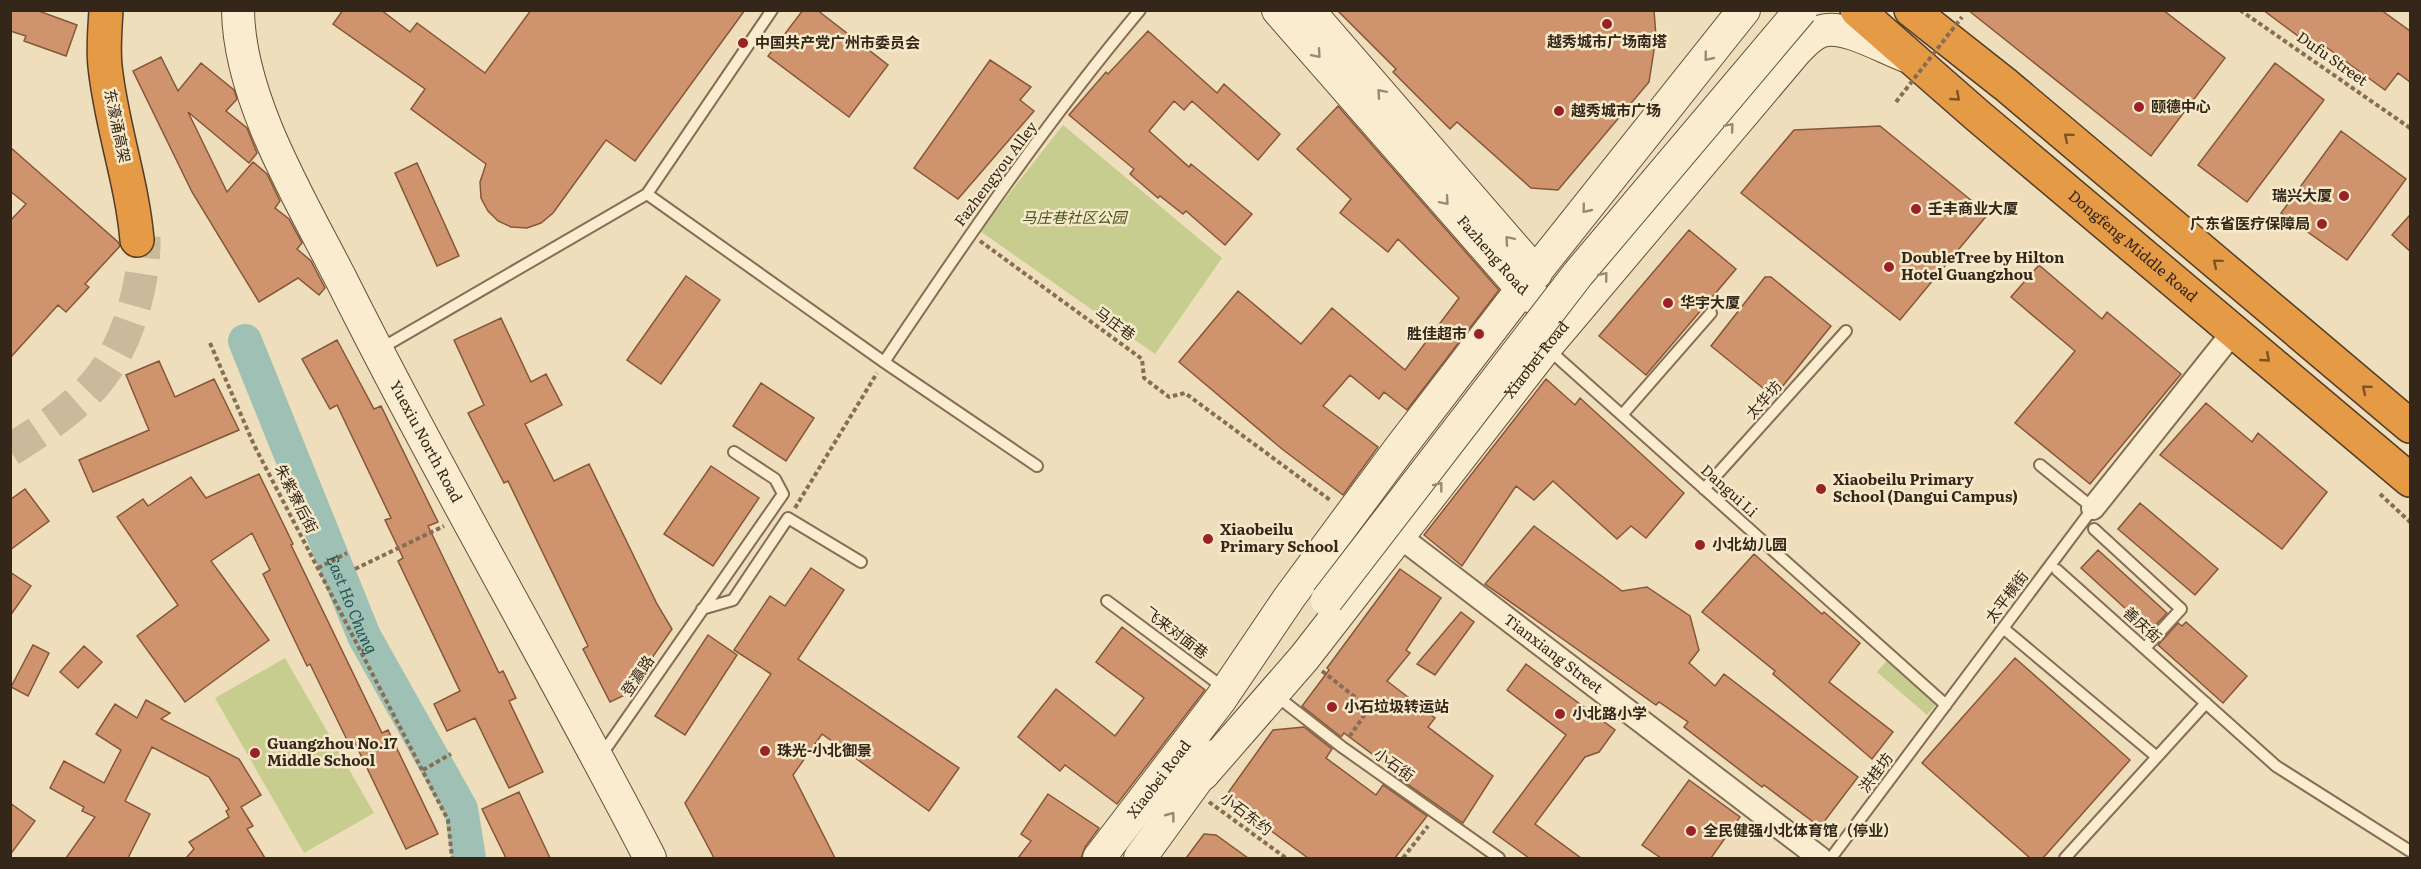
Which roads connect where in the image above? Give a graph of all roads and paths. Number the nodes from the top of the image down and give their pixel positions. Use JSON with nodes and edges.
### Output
{"nodes":[{"id":1,"x":108,"y":10,"type":"edge"},
{"id":2,"x":238,"y":10,"type":"edge"},
{"id":3,"x":772,"y":10,"type":"edge"},
{"id":4,"x":1140,"y":10,"type":"edge"},
{"id":5,"x":1278,"y":10,"type":"edge"},
{"id":6,"x":1308,"y":10,"type":"edge"},
{"id":7,"x":1781,"y":10,"type":"edge"},
{"id":8,"x":1801,"y":10,"type":"edge"},
{"id":9,"x":1814,"y":10,"type":"edge"},
{"id":10,"x":1857,"y":10,"type":"edge"},
{"id":11,"x":2240,"y":10,"type":"edge"},
{"id":12,"x":1912,"y":11,"type":"edge"},
{"id":13,"x":1962,"y":17,"type":"dead end"},
{"id":14,"x":1739,"y":18,"type":"edge"},
{"id":15,"x":1912,"y":59,"type":"junction"},
{"id":16,"x":1785,"y":62,"type":"junction"},
{"id":17,"x":1896,"y":102,"type":"dead end"},
{"id":18,"x":2410,"y":128,"type":"edge"},
{"id":19,"x":647,"y":194,"type":"junction"},
{"id":20,"x":970,"y":234,"type":"junction"},
{"id":21,"x":140,"y":238,"type":"tunnel mouth"},
{"id":22,"x":1529,"y":280,"type":"junction"},
{"id":23,"x":1711,"y":313,"type":"dead end"},
{"id":24,"x":1567,"y":322,"type":"junction"},
{"id":25,"x":1846,"y":331,"type":"dead end"},
{"id":26,"x":2234,"y":331,"type":"junction"},
{"id":27,"x":210,"y":344,"type":"dead end"},
{"id":28,"x":1546,"y":347,"type":"junction"},
{"id":29,"x":377,"y":351,"type":"junction"},
{"id":30,"x":1470,"y":357,"type":"junction"},
{"id":31,"x":884,"y":362,"type":"junction"},
{"id":32,"x":1510,"y":395,"type":"junction"},
{"id":33,"x":1622,"y":415,"type":"junction"},
{"id":34,"x":2410,"y":426,"type":"edge"},
{"id":35,"x":734,"y":452,"type":"dead end"},
{"id":36,"x":2040,"y":465,"type":"dead end"},
{"id":37,"x":1037,"y":466,"type":"dead end"},
{"id":38,"x":2410,"y":480,"type":"edge"},
{"id":39,"x":1704,"y":489,"type":"junction"},
{"id":40,"x":2380,"y":494,"type":"dead end"},
{"id":41,"x":466,"y":515,"type":"junction"},
{"id":42,"x":1350,"y":515,"type":"junction"},
{"id":43,"x":788,"y":518,"type":"junction"},
{"id":44,"x":2093,"y":519,"type":"junction"},
{"id":45,"x":2410,"y":522,"type":"edge"},
{"id":46,"x":1400,"y":536,"type":"junction"},
{"id":47,"x":347,"y":553,"type":"dead end"},
{"id":48,"x":861,"y":562,"type":"dead end"},
{"id":49,"x":318,"y":568,"type":"junction"},
{"id":50,"x":355,"y":569,"type":"dead end"},
{"id":51,"x":2057,"y":570,"type":"dead end"},
{"id":52,"x":1319,"y":597,"type":"junction"},
{"id":53,"x":1107,"y":601,"type":"dead end"},
{"id":54,"x":702,"y":609,"type":"junction"},
{"id":55,"x":2003,"y":628,"type":"junction"},
{"id":56,"x":2145,"y":648,"type":"junction"},
{"id":57,"x":1304,"y":658,"type":"junction"},
{"id":58,"x":1274,"y":694,"type":"junction"},
{"id":59,"x":1223,"y":695,"type":"junction"},
{"id":60,"x":2206,"y":703,"type":"junction"},
{"id":61,"x":1946,"y":705,"type":"junction"},
{"id":62,"x":1342,"y":747,"type":"junction"},
{"id":63,"x":451,"y":754,"type":"dead end"},
{"id":64,"x":2157,"y":757,"type":"junction"},
{"id":65,"x":599,"y":759,"type":"junction"},
{"id":66,"x":423,"y":770,"type":"junction"},
{"id":67,"x":1197,"y":782,"type":"junction"},
{"id":68,"x":1437,"y":814,"type":"junction"},
{"id":69,"x":2410,"y":851,"type":"edge"},
{"id":70,"x":452,"y":858,"type":"edge"},
{"id":71,"x":650,"y":858,"type":"edge"},
{"id":72,"x":1100,"y":858,"type":"edge"},
{"id":73,"x":1140,"y":858,"type":"edge"},
{"id":74,"x":1286,"y":858,"type":"edge"},
{"id":75,"x":1403,"y":858,"type":"edge"},
{"id":76,"x":1499,"y":858,"type":"edge"},
{"id":77,"x":1820,"y":858,"type":"edge"},
{"id":78,"x":1830,"y":858,"type":"edge"},
{"id":79,"x":2065,"y":858,"type":"edge"}],
"edges":[{"from":1,"to":21,"type":"highway"},
{"from":2,"to":29,"type":"main road","name":"Yuexiu North Road"},
{"from":3,"to":19,"type":"lane"},
{"from":4,"to":20,"type":"lane","name":"Fazhengyou Alley"},
{"from":5,"to":22,"type":"main road","name":"Fazheng Road","one_way":true},
{"from":22,"to":6,"type":"main road","name":"Fazheng Road","one_way":true},
{"from":7,"to":52,"type":"main road","name":"Xiaobei Road"},
{"from":8,"to":52,"type":"main road","name":"Xiaobei Road","bridge":true},
{"from":9,"to":15,"type":"main road"},
{"from":10,"to":15,"type":"highway","name":"Dongfeng Middle Road"},
{"from":11,"to":18,"type":"path","name":"Dufu Street"},
{"from":34,"to":12,"type":"highway","one_way":true},
{"from":13,"to":17,"type":"path","bridge":true},
{"from":14,"to":16,"type":"main road"},
{"from":14,"to":22,"type":"main road","name":"Xiaobei Road","one_way":true},
{"from":15,"to":16,"type":"main road","name":"Xiaobei Road"},
{"from":15,"to":26,"type":"highway","name":"Dongfeng Middle Road","one_way":true},
{"from":24,"to":16,"type":"main road","name":"Xiaobei Road","one_way":true},
{"from":19,"to":29,"type":"lane"},
{"from":19,"to":31,"type":"lane"},
{"from":20,"to":31,"type":"lane","name":"Fazhengyou Alley"},
{"from":20,"to":42,"type":"path","name":"马庄巷"},
{"from":22,"to":24,"type":"main road","name":"Fazheng Road"},
{"from":22,"to":30,"type":"main road","name":"Xiaobei Road"},
{"from":23,"to":33,"type":"lane"},
{"from":24,"to":28,"type":"main road","name":"Xiaobei Road"},
{"from":25,"to":39,"type":"lane","name":"太华坊"},
{"from":26,"to":38,"type":"highway","name":"Dongfeng Middle Road","one_way":true},
{"from":26,"to":44,"type":"street"},
{"from":27,"to":49,"type":"path","name":"朱紫寮后街"},
{"from":28,"to":32,"type":"main road","name":"Xiaobei Road"},
{"from":28,"to":33,"type":"lane","name":"Dangui Li"},
{"from":29,"to":41,"type":"main road","name":"Yuexiu North Road"},
{"from":30,"to":32,"type":"main road"},
{"from":30,"to":42,"type":"main road","name":"Xiaobei Road"},
{"from":31,"to":37,"type":"lane"},
{"from":31,"to":43,"type":"path"},
{"from":46,"to":32,"type":"main road","name":"Xiaobei Road","one_way":true},
{"from":33,"to":39,"type":"lane","name":"Dangui Li"},
{"from":35,"to":54,"type":"lane","name":"登瀛路"},
{"from":36,"to":44,"type":"lane"},
{"from":39,"to":61,"type":"lane","name":"Dangui Li"},
{"from":40,"to":45,"type":"path"},
{"from":41,"to":50,"type":"path"},
{"from":41,"to":65,"type":"main road","name":"Yuexiu North Road"},
{"from":42,"to":59,"type":"main road","name":"Xiaobei Road"},
{"from":43,"to":48,"type":"lane"},
{"from":43,"to":54,"type":"lane"},
{"from":44,"to":55,"type":"lane","name":"太平横街"},
{"from":44,"to":56,"type":"lane"},
{"from":46,"to":57,"type":"main road","name":"Xiaobei Road"},
{"from":46,"to":77,"type":"street","name":"Tianxiang Street"},
{"from":47,"to":49,"type":"path"},
{"from":49,"to":66,"type":"path","name":"朱紫寮后街"},
{"from":51,"to":56,"type":"lane","name":"善庆街"},
{"from":52,"to":59,"type":"main road","name":"Xiaobei Road"},
{"from":52,"to":67,"type":"main road","name":"Xiaobei Road"},
{"from":53,"to":59,"type":"lane","name":"飞来对面巷"},
{"from":54,"to":65,"type":"lane","name":"登瀛路"},
{"from":55,"to":61,"type":"lane","name":"太平横街"},
{"from":55,"to":64,"type":"lane"},
{"from":56,"to":60,"type":"lane","name":"善庆街"},
{"from":57,"to":58,"type":"main road","name":"Xiaobei Road"},
{"from":57,"to":62,"type":"path"},
{"from":58,"to":62,"type":"lane","name":"小石街"},
{"from":58,"to":67,"type":"main road","name":"Xiaobei Road"},
{"from":59,"to":72,"type":"main road","name":"Xiaobei Road"},
{"from":60,"to":64,"type":"lane"},
{"from":60,"to":69,"type":"lane","name":"善庆街"},
{"from":61,"to":78,"type":"lane","name":"洪桂坊"},
{"from":62,"to":68,"type":"lane","name":"小石街"},
{"from":63,"to":66,"type":"path"},
{"from":64,"to":79,"type":"lane"},
{"from":65,"to":71,"type":"main road","name":"Yuexiu North Road"},
{"from":66,"to":70,"type":"path","name":"朱紫寮后街"},
{"from":73,"to":67,"type":"main road","name":"Xiaobei Road","one_way":true},
{"from":67,"to":74,"type":"path","name":"小石东约"},
{"from":68,"to":75,"type":"path"},
{"from":68,"to":76,"type":"lane","name":"小石街"}]}
